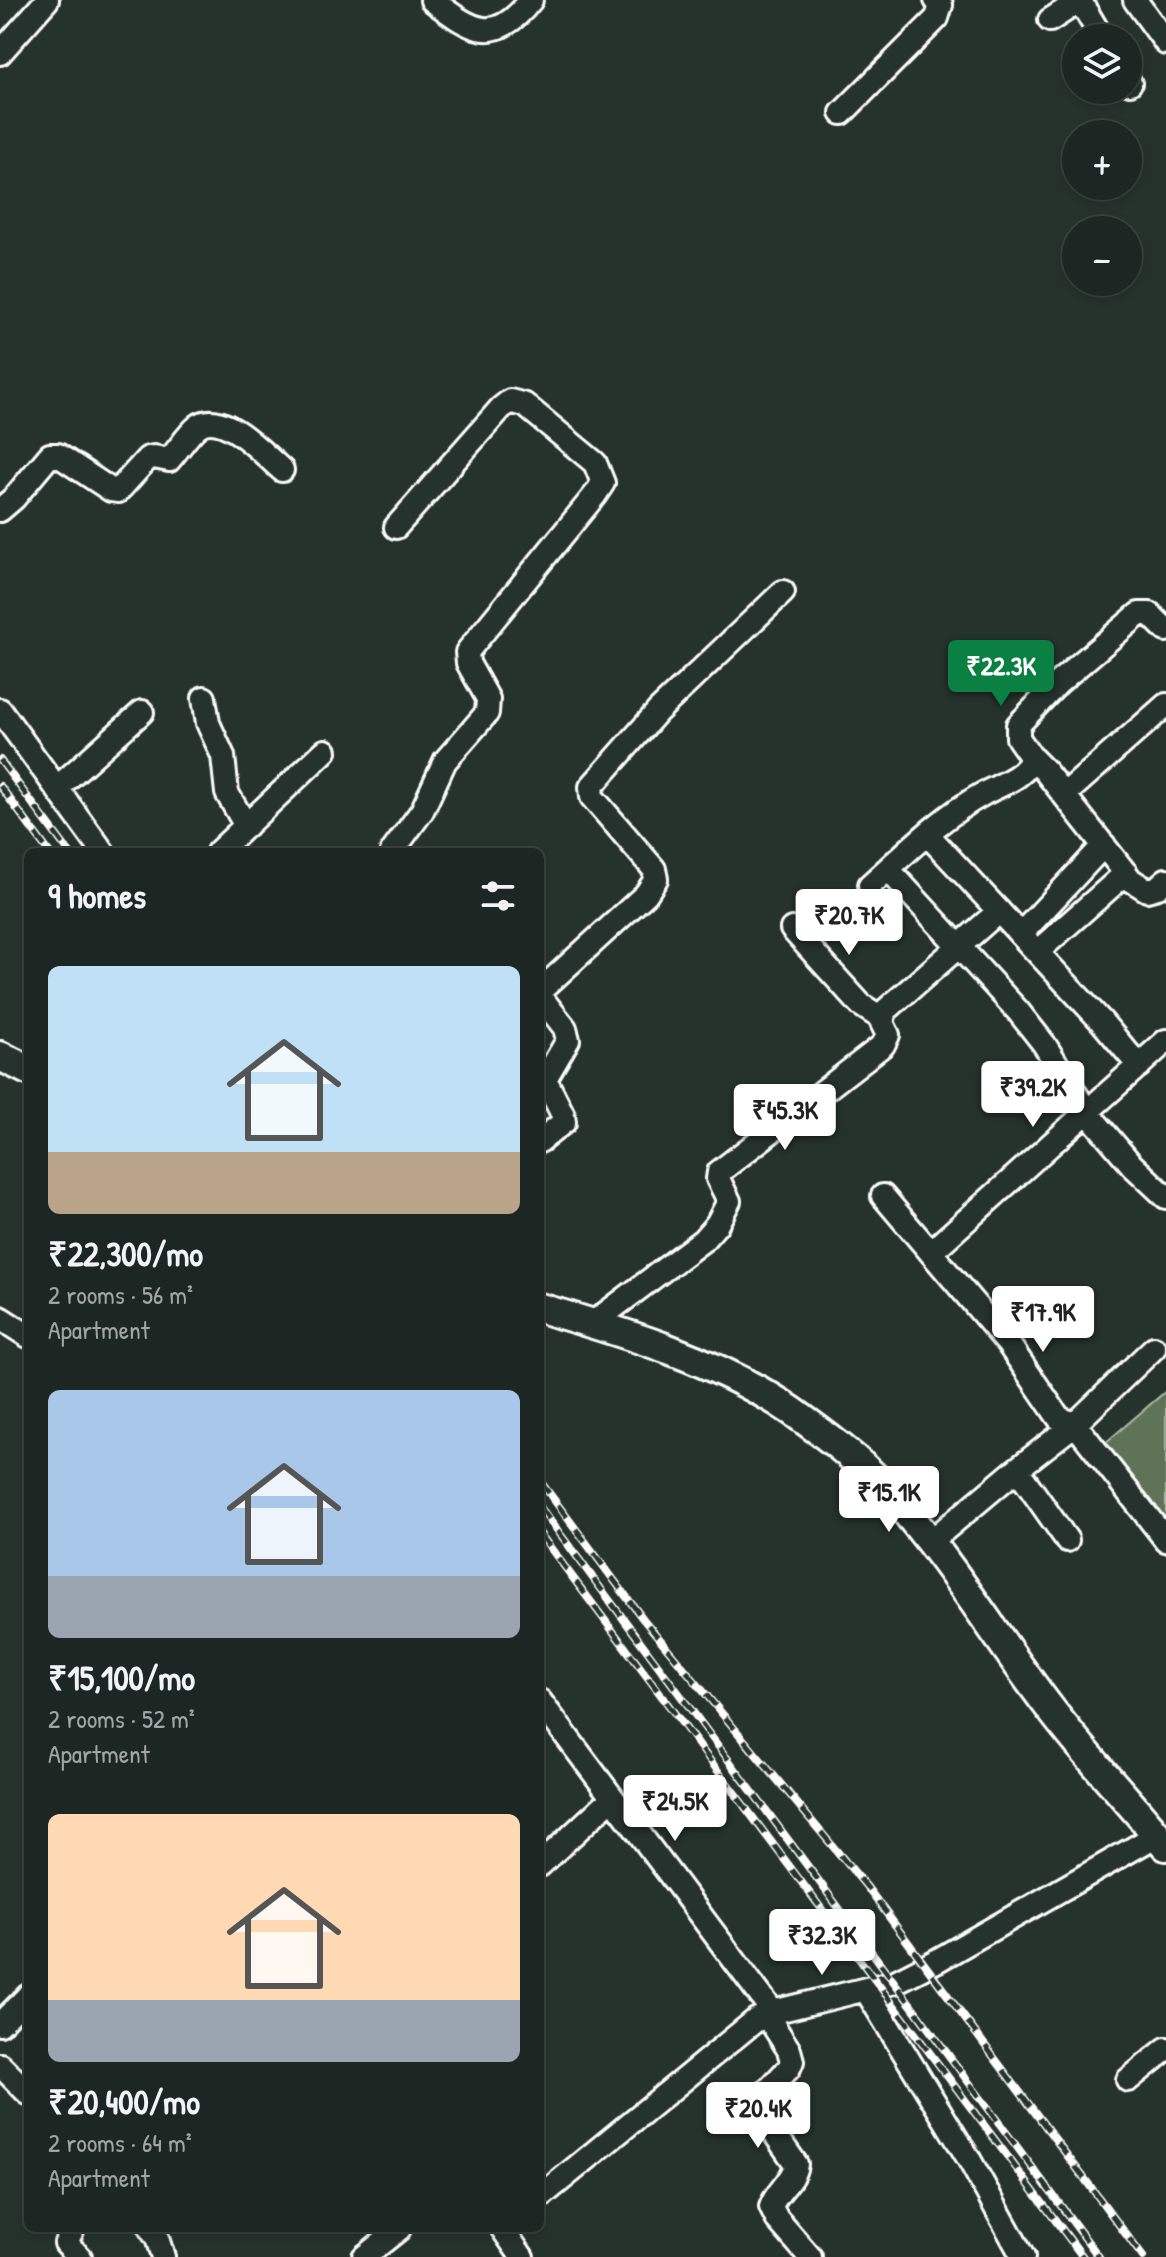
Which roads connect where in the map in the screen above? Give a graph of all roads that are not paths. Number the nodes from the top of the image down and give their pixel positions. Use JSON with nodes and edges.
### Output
{"nodes":[{"id":1,"x":47,"y":0,"type":"edge"},
{"id":2,"x":432,"y":0,"type":"edge"},
{"id":3,"x":531,"y":0,"type":"edge"},
{"id":4,"x":936,"y":0,"type":"edge"},
{"id":5,"x":1080,"y":0,"type":"edge"},
{"id":6,"x":1135,"y":0,"type":"edge"},
{"id":7,"x":1050,"y":20,"type":"dead end"},
{"id":8,"x":1094,"y":24,"type":"edge"},
{"id":9,"x":1166,"y":43,"type":"edge"},
{"id":10,"x":0,"y":53,"type":"edge"},
{"id":11,"x":842,"y":113,"type":"dead end"},
{"id":12,"x":282,"y":470,"type":"dead end"},
{"id":13,"x":0,"y":510,"type":"edge"},
{"id":14,"x":396,"y":527,"type":"dead end"},
{"id":15,"x":783,"y":592,"type":"dead end"},
{"id":16,"x":1166,"y":630,"type":"edge"},
{"id":17,"x":204,"y":698,"type":"dead end"},
{"id":18,"x":1166,"y":705,"type":"edge"},
{"id":19,"x":0,"y":710,"type":"edge"},
{"id":20,"x":142,"y":712,"type":"dead end"},
{"id":21,"x":325,"y":751,"type":"dead end"},
{"id":22,"x":1032,"y":758,"type":"junction"},
{"id":23,"x":57,"y":788,"type":"junction"},
{"id":24,"x":1064,"y":795,"type":"junction"},
{"id":25,"x":246,"y":826,"type":"junction"},
{"id":26,"x":928,"y":835,"type":"junction"},
{"id":27,"x":1104,"y":845,"type":"junction"},
{"id":28,"x":100,"y":848,"type":"edge"},
{"id":29,"x":222,"y":848,"type":"edge"},
{"id":30,"x":403,"y":848,"type":"edge"},
{"id":31,"x":888,"y":869,"type":"junction"},
{"id":32,"x":1126,"y":873,"type":"junction"},
{"id":33,"x":1166,"y":880,"type":"edge"},
{"id":34,"x":870,"y":885,"type":"dead end"},
{"id":35,"x":999,"y":911,"type":"junction"},
{"id":36,"x":792,"y":929,"type":"dead end"},
{"id":37,"x":1021,"y":934,"type":"junction"},
{"id":38,"x":959,"y":947,"type":"junction"},
{"id":39,"x":1037,"y":952,"type":"junction"},
{"id":40,"x":544,"y":989,"type":"edge"},
{"id":41,"x":544,"y":999,"type":"edge"},
{"id":42,"x":881,"y":1018,"type":"junction"},
{"id":43,"x":1166,"y":1041,"type":"edge"},
{"id":44,"x":0,"y":1056,"type":"edge"},
{"id":45,"x":1139,"y":1066,"type":"junction"},
{"id":46,"x":24,"y":1068,"type":"edge"},
{"id":47,"x":1087,"y":1112,"type":"junction"},
{"id":48,"x":544,"y":1138,"type":"edge"},
{"id":49,"x":883,"y":1196,"type":"dead end"},
{"id":50,"x":1166,"y":1197,"type":"edge"},
{"id":51,"x":931,"y":1252,"type":"junction"},
{"id":52,"x":544,"y":1309,"type":"edge"},
{"id":53,"x":0,"y":1318,"type":"edge"},
{"id":54,"x":593,"y":1323,"type":"junction"},
{"id":55,"x":24,"y":1333,"type":"edge"},
{"id":56,"x":1154,"y":1348,"type":"dead end"},
{"id":57,"x":1075,"y":1424,"type":"junction"},
{"id":58,"x":1017,"y":1469,"type":"junction"},
{"id":59,"x":1067,"y":1540,"type":"dead end"},
{"id":60,"x":1166,"y":1540,"type":"edge"},
{"id":61,"x":930,"y":1542,"type":"junction"},
{"id":62,"x":544,"y":1706,"type":"edge"},
{"id":63,"x":612,"y":1798,"type":"junction"},
{"id":64,"x":1161,"y":1840,"type":"edge"},
{"id":65,"x":544,"y":1861,"type":"edge"},
{"id":66,"x":866,"y":1990,"type":"junction"},
{"id":67,"x":24,"y":2000,"type":"edge"},
{"id":68,"x":769,"y":2013,"type":"junction"},
{"id":69,"x":0,"y":2024,"type":"edge"},
{"id":70,"x":1166,"y":2049,"type":"edge"},
{"id":71,"x":0,"y":2065,"type":"edge"},
{"id":72,"x":1128,"y":2080,"type":"dead end"},
{"id":73,"x":24,"y":2089,"type":"edge"},
{"id":74,"x":544,"y":2194,"type":"edge"},
{"id":75,"x":71,"y":2232,"type":"edge"},
{"id":76,"x":395,"y":2232,"type":"edge"},
{"id":77,"x":505,"y":2232,"type":"edge"},
{"id":78,"x":80,"y":2257,"type":"edge"},
{"id":79,"x":364,"y":2257,"type":"edge"},
{"id":80,"x":522,"y":2257,"type":"edge"},
{"id":81,"x":810,"y":2257,"type":"edge"},
{"id":82,"x":1023,"y":2257,"type":"edge"}],
"edges":[{"from":1,"to":10,"type":"street"},
{"from":2,"to":3,"type":"street"},
{"from":4,"to":11,"type":"street"},
{"from":5,"to":7,"type":"street"},
{"from":5,"to":8,"type":"street"},
{"from":6,"to":9,"type":"street"},
{"from":12,"to":13,"type":"street"},
{"from":14,"to":30,"type":"street"},
{"from":15,"to":40,"type":"street"},
{"from":16,"to":22,"type":"street"},
{"from":17,"to":25,"type":"street"},
{"from":18,"to":24,"type":"street"},
{"from":19,"to":23,"type":"street"},
{"from":20,"to":23,"type":"street"},
{"from":21,"to":25,"type":"street"},
{"from":22,"to":24,"type":"street"},
{"from":22,"to":26,"type":"street"},
{"from":23,"to":28,"type":"street"},
{"from":24,"to":27,"type":"street"},
{"from":25,"to":29,"type":"street"},
{"from":26,"to":31,"type":"street"},
{"from":26,"to":35,"type":"street"},
{"from":27,"to":32,"type":"street"},
{"from":27,"to":37,"type":"street"},
{"from":31,"to":34,"type":"street"},
{"from":31,"to":38,"type":"street"},
{"from":32,"to":33,"type":"street"},
{"from":32,"to":39,"type":"street"},
{"from":35,"to":37,"type":"street"},
{"from":35,"to":38,"type":"street"},
{"from":36,"to":42,"type":"street"},
{"from":37,"to":39,"type":"street"},
{"from":38,"to":42,"type":"street"},
{"from":38,"to":47,"type":"street"},
{"from":39,"to":45,"type":"street"},
{"from":41,"to":48,"type":"street"},
{"from":42,"to":54,"type":"street"},
{"from":43,"to":45,"type":"street"},
{"from":44,"to":46,"type":"main road"},
{"from":45,"to":47,"type":"street"},
{"from":47,"to":50,"type":"street"},
{"from":47,"to":51,"type":"street"},
{"from":49,"to":51,"type":"street"},
{"from":51,"to":57,"type":"street"},
{"from":52,"to":54,"type":"main road"},
{"from":53,"to":55,"type":"street"},
{"from":54,"to":61,"type":"main road"},
{"from":56,"to":57,"type":"street"},
{"from":57,"to":58,"type":"street"},
{"from":57,"to":60,"type":"street"},
{"from":58,"to":59,"type":"street"},
{"from":58,"to":61,"type":"street"},
{"from":61,"to":64,"type":"main road"},
{"from":62,"to":63,"type":"street"},
{"from":63,"to":65,"type":"street"},
{"from":63,"to":68,"type":"street"},
{"from":64,"to":66,"type":"street"},
{"from":66,"to":68,"type":"street"},
{"from":66,"to":82,"type":"street"},
{"from":67,"to":69,"type":"street"},
{"from":68,"to":74,"type":"street"},
{"from":68,"to":81,"type":"street"},
{"from":70,"to":72,"type":"street"},
{"from":71,"to":73,"type":"street"},
{"from":75,"to":78,"type":"street"},
{"from":76,"to":79,"type":"street"},
{"from":77,"to":80,"type":"street"}]}
